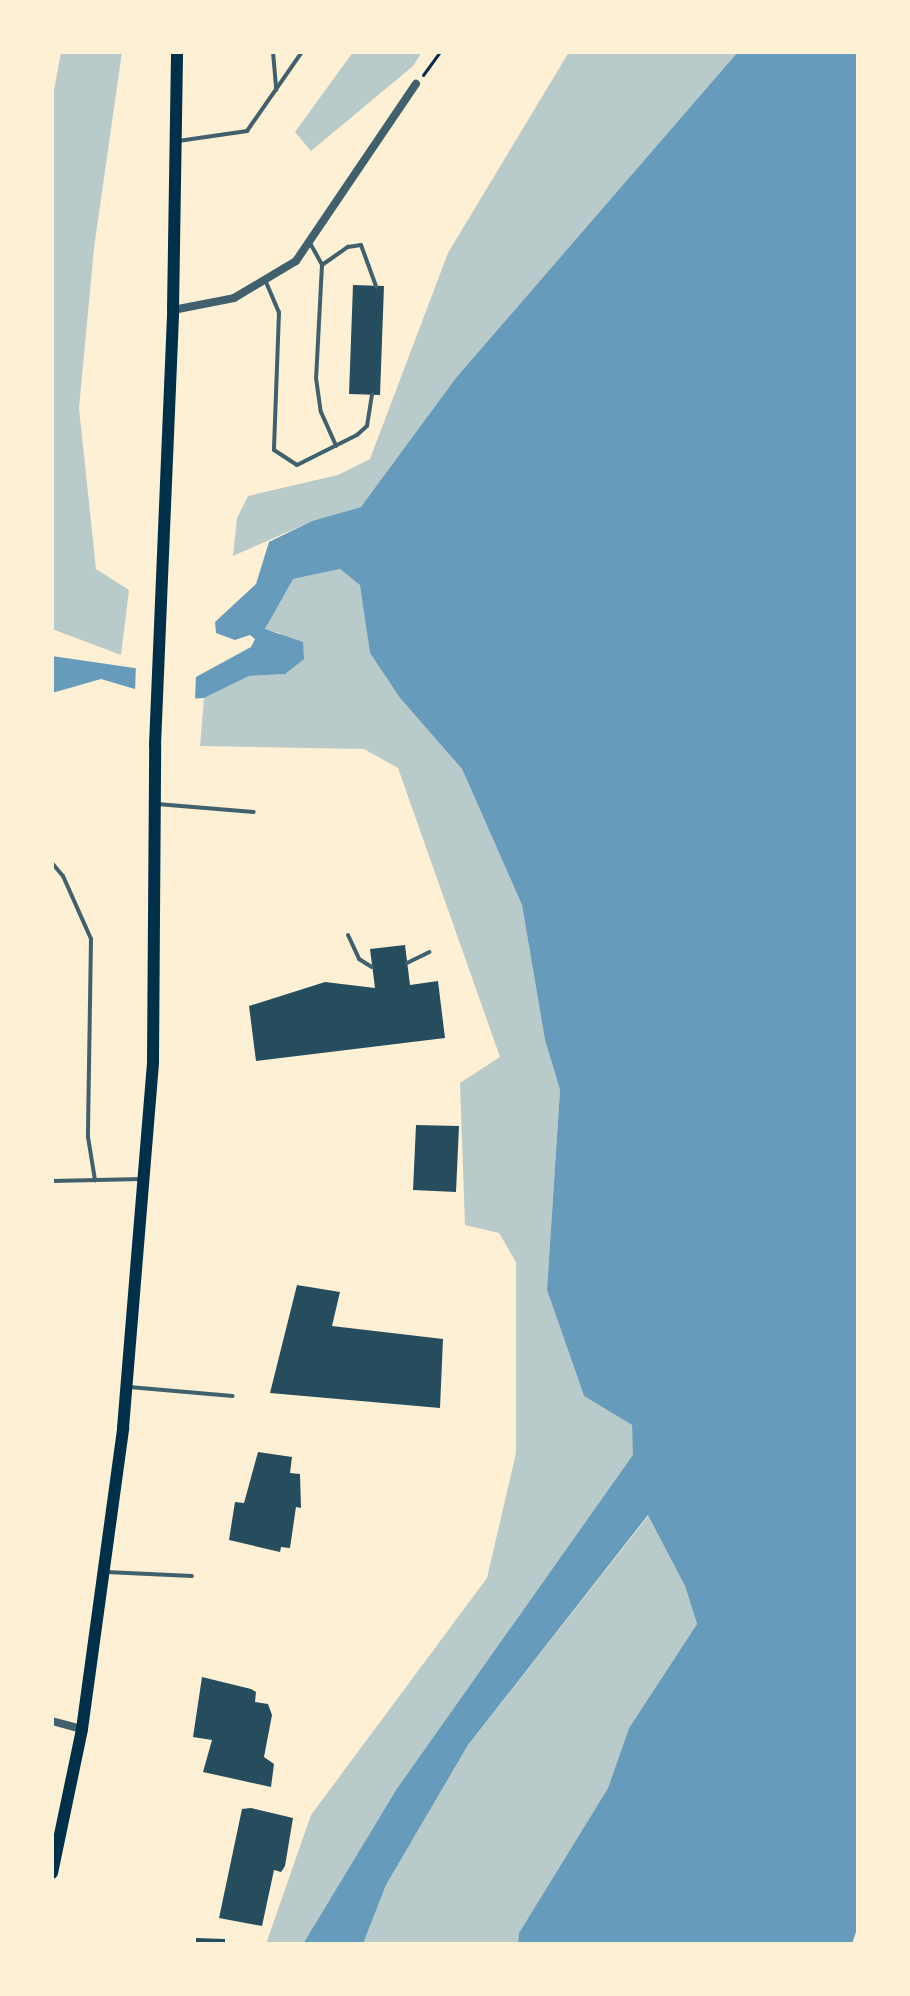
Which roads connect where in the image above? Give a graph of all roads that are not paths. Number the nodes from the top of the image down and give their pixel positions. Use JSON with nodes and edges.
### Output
{"nodes":[{"id":1,"x":177,"y":52,"type":"edge"},
{"id":2,"x":273,"y":52,"type":"edge"},
{"id":3,"x":302,"y":52,"type":"edge"},
{"id":4,"x":416,"y":84,"type":"road end"},
{"id":5,"x":277,"y":92,"type":"junction"},
{"id":6,"x":176,"y":141,"type":"junction"},
{"id":7,"x":309,"y":242,"type":"junction"},
{"id":8,"x":322,"y":265,"type":"junction"},
{"id":9,"x":265,"y":279,"type":"junction"},
{"id":10,"x":376,"y":286,"type":"dead end"},
{"id":11,"x":173,"y":310,"type":"junction"},
{"id":12,"x":372,"y":394,"type":"dead end"},
{"id":13,"x":336,"y":446,"type":"junction"},
{"id":14,"x":154,"y":803,"type":"junction"},
{"id":15,"x":254,"y":812,"type":"dead end"},
{"id":16,"x":52,"y":863,"type":"edge"},
{"id":17,"x":348,"y":935,"type":"dead end"},
{"id":18,"x":430,"y":952,"type":"dead end"},
{"id":19,"x":407,"y":963,"type":"dead end"},
{"id":20,"x":372,"y":967,"type":"dead end"},
{"id":21,"x":143,"y":1179,"type":"junction"},
{"id":22,"x":95,"y":1180,"type":"junction"},
{"id":23,"x":52,"y":1181,"type":"edge"},
{"id":24,"x":127,"y":1387,"type":"junction"},
{"id":25,"x":233,"y":1396,"type":"dead end"},
{"id":26,"x":104,"y":1571,"type":"junction"},
{"id":27,"x":192,"y":1576,"type":"dead end"},
{"id":28,"x":52,"y":1721,"type":"edge"},
{"id":29,"x":82,"y":1729,"type":"junction"},
{"id":30,"x":52,"y":1873,"type":"edge"}],
"edges":[{"from":1,"to":6,"type":"main road"},
{"from":2,"to":5,"type":"lane"},
{"from":3,"to":5,"type":"lane"},
{"from":4,"to":7,"type":"street"},
{"from":5,"to":6,"type":"lane"},
{"from":6,"to":11,"type":"main road"},
{"from":7,"to":8,"type":"lane"},
{"from":7,"to":9,"type":"street"},
{"from":8,"to":10,"type":"lane"},
{"from":8,"to":13,"type":"lane"},
{"from":9,"to":11,"type":"street"},
{"from":9,"to":13,"type":"lane"},
{"from":11,"to":14,"type":"main road"},
{"from":12,"to":13,"type":"lane"},
{"from":14,"to":15,"type":"lane"},
{"from":14,"to":21,"type":"main road"},
{"from":16,"to":22,"type":"lane"},
{"from":17,"to":20,"type":"lane"},
{"from":18,"to":19,"type":"lane"},
{"from":21,"to":22,"type":"lane"},
{"from":21,"to":24,"type":"main road"},
{"from":22,"to":23,"type":"lane"},
{"from":24,"to":25,"type":"lane"},
{"from":24,"to":26,"type":"main road"},
{"from":26,"to":27,"type":"lane"},
{"from":26,"to":29,"type":"main road"},
{"from":28,"to":29,"type":"street"},
{"from":29,"to":30,"type":"main road"}]}
